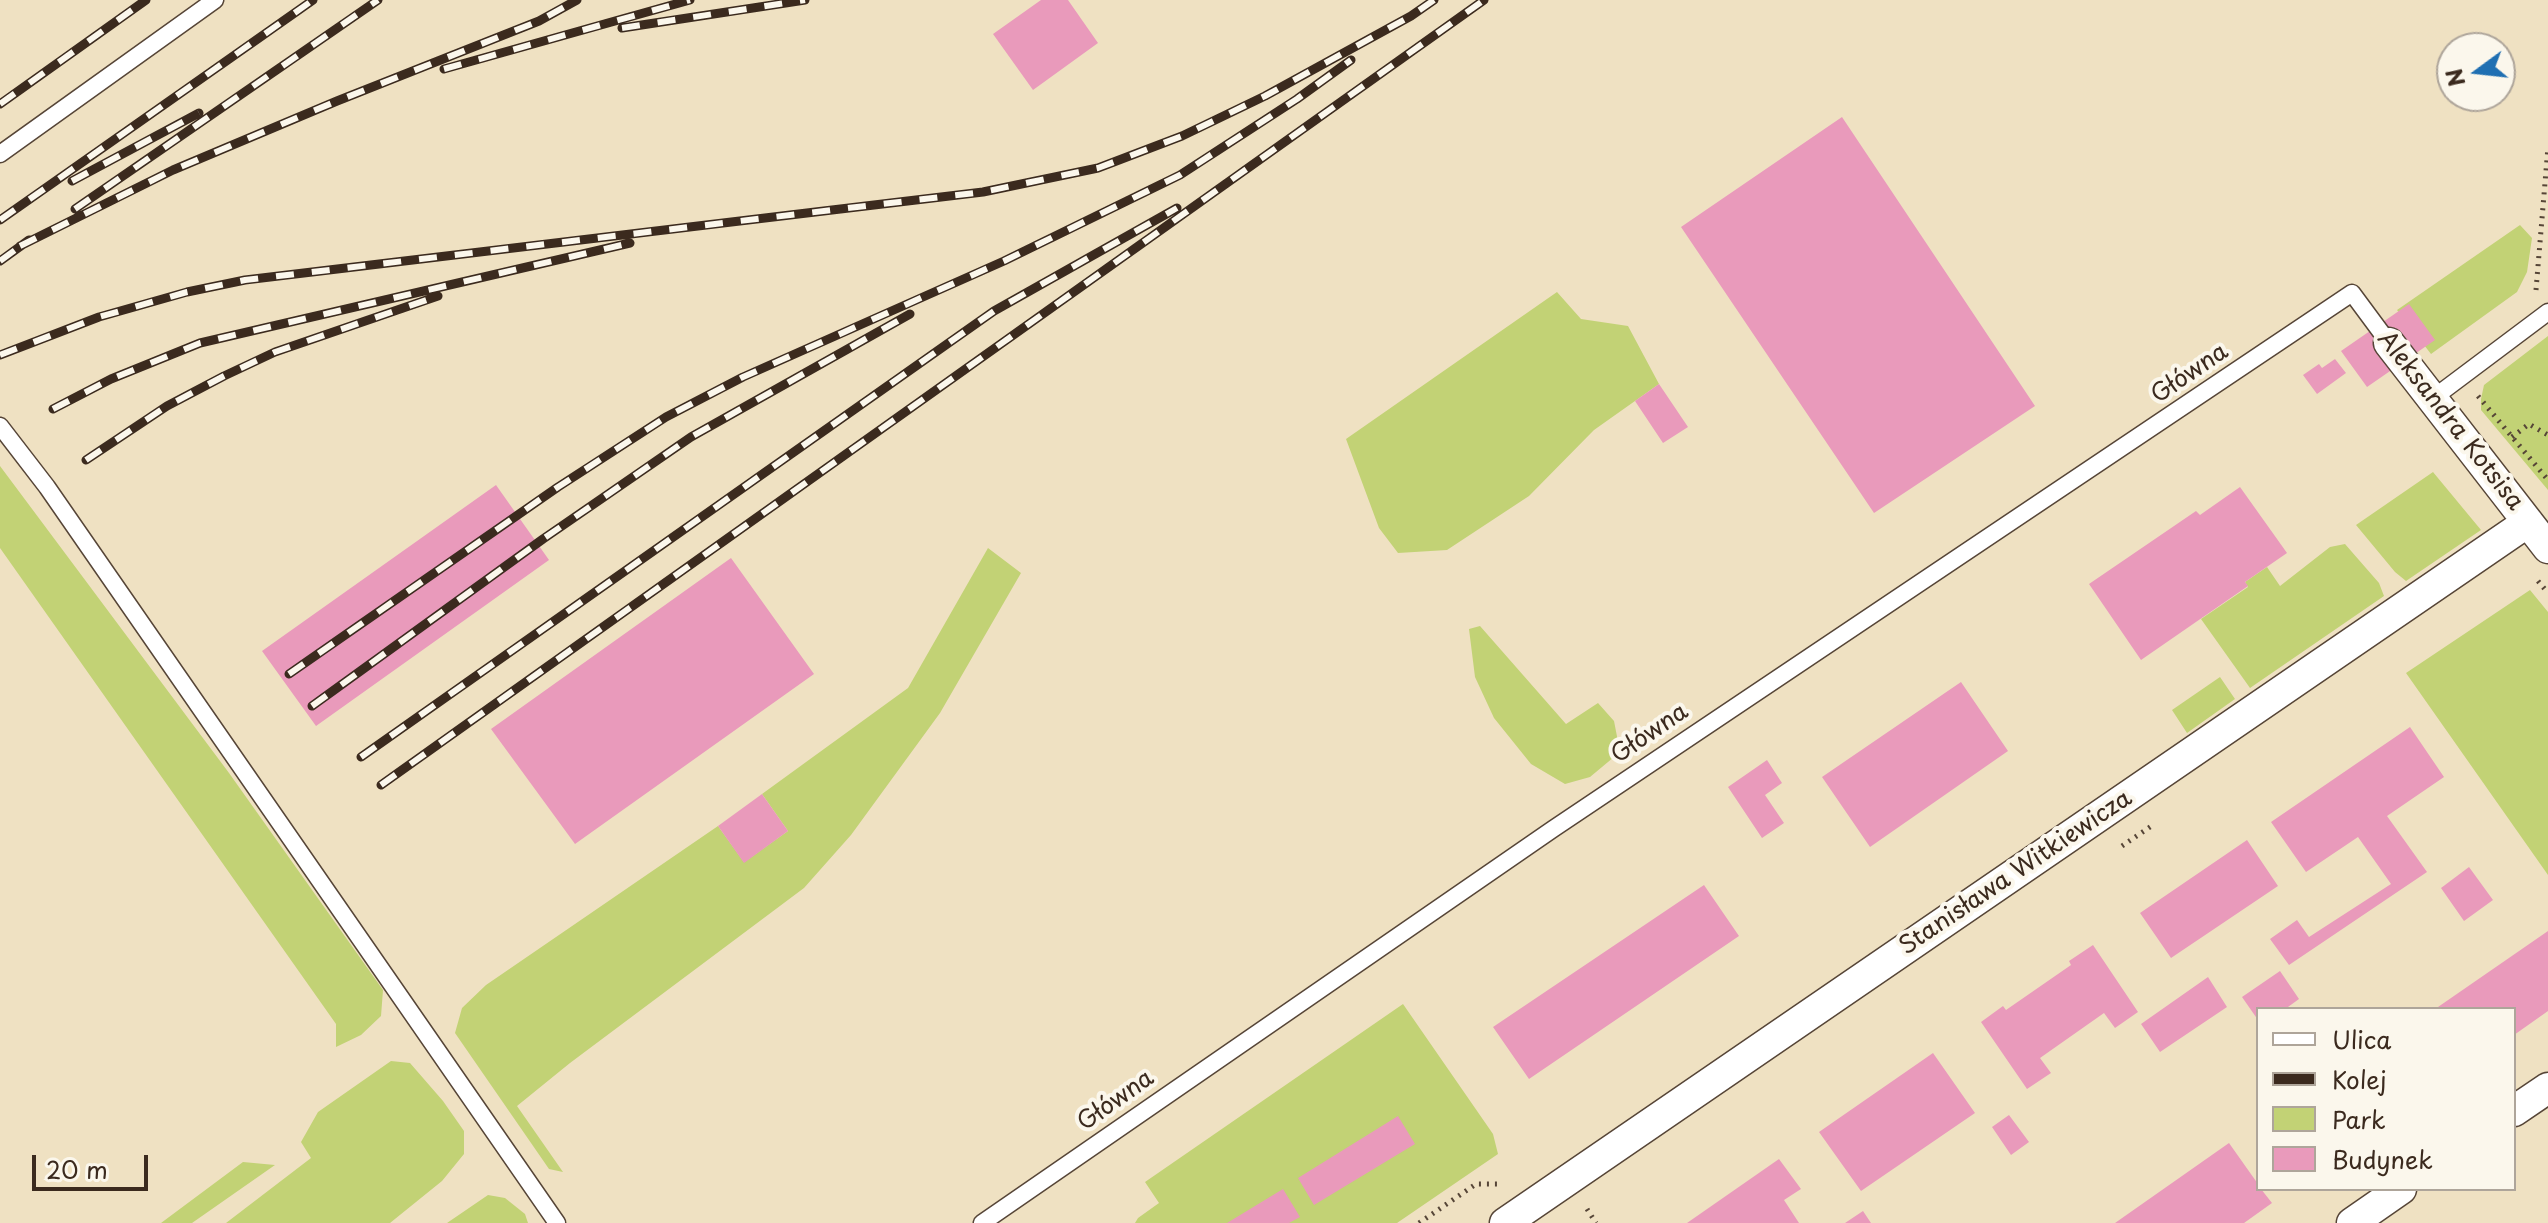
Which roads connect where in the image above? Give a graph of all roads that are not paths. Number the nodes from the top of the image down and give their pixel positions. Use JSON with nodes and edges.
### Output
{"nodes":[{"id":1,"x":215,"y":0,"type":"edge"},
{"id":2,"x":0,"y":154,"type":"edge"},
{"id":3,"x":2352,"y":293,"type":"joint"},
{"id":4,"x":2548,"y":312,"type":"edge"},
{"id":5,"x":2389,"y":343,"type":"joint"},
{"id":6,"x":2432,"y":399,"type":"junction"},
{"id":7,"x":0,"y":426,"type":"edge"},
{"id":8,"x":2528,"y":522,"type":"junction"},
{"id":9,"x":2548,"y":548,"type":"edge"},
{"id":10,"x":2548,"y":1088,"type":"edge"},
{"id":11,"x":2516,"y":1110,"type":"edge"},
{"id":12,"x":2398,"y":1191,"type":"edge"},
{"id":13,"x":557,"y":1223,"type":"edge"},
{"id":14,"x":982,"y":1223,"type":"edge"},
{"id":15,"x":1505,"y":1223,"type":"edge"},
{"id":16,"x":2352,"y":1223,"type":"edge"}],
"edges":[{"from":1,"to":2,"type":"lane"},
{"from":3,"to":5,"type":"lane","name":"Aleksandra Kotsisa"},
{"from":3,"to":14,"type":"lane","name":"Główna"},
{"from":4,"to":6,"type":"lane"},
{"from":5,"to":6,"type":"street","name":"Aleksandra Kotsisa"},
{"from":6,"to":8,"type":"street","name":"Aleksandra Kotsisa"},
{"from":7,"to":13,"type":"lane"},
{"from":8,"to":9,"type":"street","name":"Aleksandra Kotsisa"},
{"from":8,"to":15,"type":"street","name":"Stanisława Witkiewicza"},
{"from":10,"to":11,"type":"street"},
{"from":12,"to":16,"type":"street"}]}
